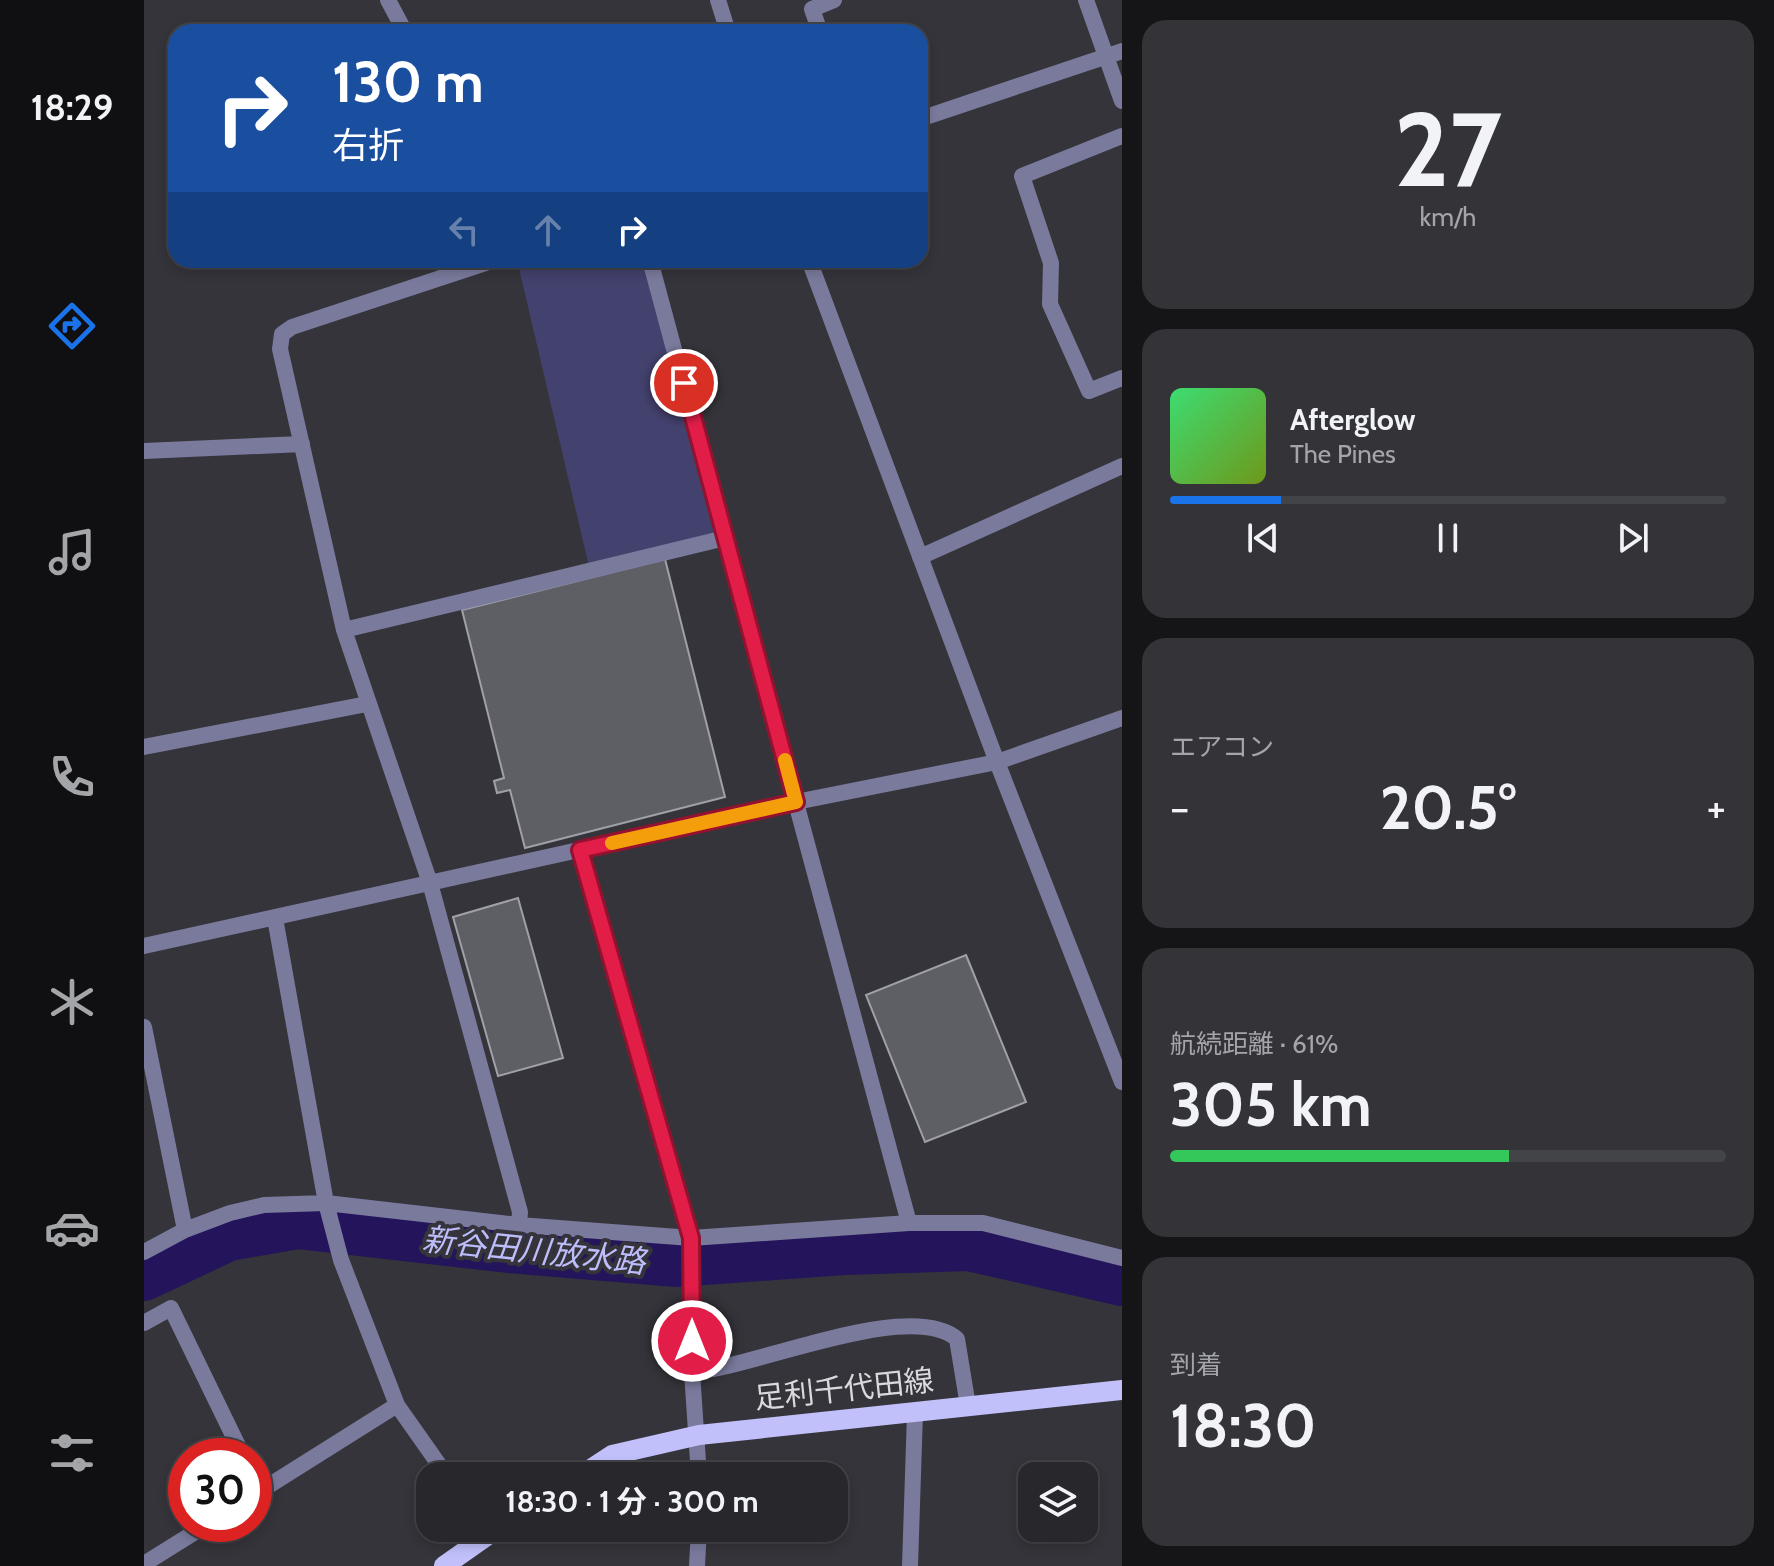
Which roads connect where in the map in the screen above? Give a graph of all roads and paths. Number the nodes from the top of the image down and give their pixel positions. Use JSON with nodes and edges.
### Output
{"nodes":[{"id":1,"x":388,"y":0,"type":"edge"},
{"id":2,"x":718,"y":0,"type":"edge"},
{"id":3,"x":834,"y":0,"type":"edge"},
{"id":4,"x":1086,"y":0,"type":"edge"},
{"id":5,"x":401,"y":24,"type":"edge"},
{"id":6,"x":726,"y":24,"type":"edge"},
{"id":7,"x":817,"y":24,"type":"edge"},
{"id":8,"x":1114,"y":55,"type":"edge"},
{"id":9,"x":1122,"y":101,"type":"edge"},
{"id":10,"x":928,"y":116,"type":"edge"},
{"id":11,"x":1122,"y":136,"type":"edge"},
{"id":12,"x":469,"y":268,"type":"edge"},
{"id":13,"x":652,"y":268,"type":"edge"},
{"id":14,"x":812,"y":268,"type":"edge"},
{"id":15,"x":1122,"y":378,"type":"edge"},
{"id":16,"x":302,"y":444,"type":"junction"},
{"id":17,"x":144,"y":451,"type":"edge"},
{"id":18,"x":1122,"y":466,"type":"edge"},
{"id":19,"x":725,"y":538,"type":"junction"},
{"id":20,"x":920,"y":557,"type":"junction"},
{"id":21,"x":344,"y":630,"type":"junction"},
{"id":22,"x":367,"y":704,"type":"junction"},
{"id":23,"x":1122,"y":718,"type":"edge"},
{"id":24,"x":144,"y":747,"type":"edge"},
{"id":25,"x":997,"y":762,"type":"junction"},
{"id":26,"x":796,"y":802,"type":"junction"},
{"id":27,"x":580,"y":850,"type":"junction"},
{"id":28,"x":430,"y":883,"type":"junction"},
{"id":29,"x":275,"y":918,"type":"junction"},
{"id":30,"x":144,"y":946,"type":"edge"},
{"id":31,"x":144,"y":1027,"type":"edge"},
{"id":32,"x":1122,"y":1082,"type":"edge"},
{"id":33,"x":326,"y":1203,"type":"junction"},
{"id":34,"x":909,"y":1223,"type":"junction"},
{"id":35,"x":519,"y":1225,"type":"junction"},
{"id":36,"x":185,"y":1230,"type":"junction"},
{"id":37,"x":692,"y":1242,"type":"junction"},
{"id":38,"x":144,"y":1252,"type":"edge"},
{"id":39,"x":1122,"y":1258,"type":"edge"},
{"id":40,"x":144,"y":1323,"type":"edge"},
{"id":41,"x":692,"y":1372,"type":"junction"},
{"id":42,"x":1122,"y":1390,"type":"edge"},
{"id":43,"x":397,"y":1405,"type":"junction"},
{"id":44,"x":968,"y":1406,"type":"junction"},
{"id":45,"x":915,"y":1413,"type":"junction"},
{"id":46,"x":699,"y":1435,"type":"junction"},
{"id":47,"x":234,"y":1438,"type":"edge"},
{"id":48,"x":437,"y":1462,"type":"edge"},
{"id":49,"x":601,"y":1462,"type":"edge"},
{"id":50,"x":699,"y":1462,"type":"edge"},
{"id":51,"x":272,"y":1479,"type":"edge"},
{"id":52,"x":179,"y":1542,"type":"edge"},
{"id":53,"x":475,"y":1542,"type":"edge"},
{"id":54,"x":698,"y":1542,"type":"edge"},
{"id":55,"x":144,"y":1564,"type":"edge"},
{"id":56,"x":444,"y":1566,"type":"edge"},
{"id":57,"x":697,"y":1566,"type":"edge"},
{"id":58,"x":910,"y":1566,"type":"edge"}],
"edges":[{"from":1,"to":5,"type":"street"},
{"from":2,"to":6,"type":"street"},
{"from":3,"to":7,"type":"street"},
{"from":4,"to":8,"type":"street"},
{"from":8,"to":9,"type":"street"},
{"from":8,"to":10,"type":"street"},
{"from":11,"to":15,"type":"street"},
{"from":12,"to":16,"type":"street"},
{"from":13,"to":19,"type":"street"},
{"from":14,"to":20,"type":"street"},
{"from":16,"to":17,"type":"street"},
{"from":16,"to":21,"type":"street"},
{"from":18,"to":20,"type":"street"},
{"from":19,"to":21,"type":"street"},
{"from":19,"to":26,"type":"street"},
{"from":20,"to":25,"type":"street"},
{"from":21,"to":22,"type":"street"},
{"from":22,"to":24,"type":"street"},
{"from":22,"to":28,"type":"street"},
{"from":23,"to":25,"type":"street"},
{"from":25,"to":26,"type":"street"},
{"from":25,"to":32,"type":"street"},
{"from":26,"to":27,"type":"street"},
{"from":26,"to":34,"type":"street"},
{"from":27,"to":28,"type":"street"},
{"from":27,"to":37,"type":"street"},
{"from":28,"to":29,"type":"street"},
{"from":28,"to":35,"type":"street"},
{"from":29,"to":30,"type":"street"},
{"from":29,"to":33,"type":"street"},
{"from":31,"to":36,"type":"street"},
{"from":33,"to":35,"type":"street"},
{"from":33,"to":36,"type":"street"},
{"from":33,"to":43,"type":"street"},
{"from":34,"to":37,"type":"street"},
{"from":34,"to":39,"type":"street"},
{"from":35,"to":37,"type":"street"},
{"from":36,"to":38,"type":"street"},
{"from":37,"to":41,"type":"street"},
{"from":40,"to":47,"type":"street"},
{"from":41,"to":44,"type":"street"},
{"from":41,"to":46,"type":"street"},
{"from":42,"to":44,"type":"main road","name":"足利千代田線"},
{"from":43,"to":48,"type":"street"},
{"from":43,"to":51,"type":"street"},
{"from":44,"to":45,"type":"main road","name":"足利千代田線"},
{"from":45,"to":46,"type":"main road","name":"足利千代田線"},
{"from":45,"to":58,"type":"street"},
{"from":46,"to":49,"type":"main road","name":"足利千代田線"},
{"from":46,"to":50,"type":"street"},
{"from":52,"to":55,"type":"street"},
{"from":53,"to":56,"type":"main road"},
{"from":54,"to":57,"type":"street"}]}
